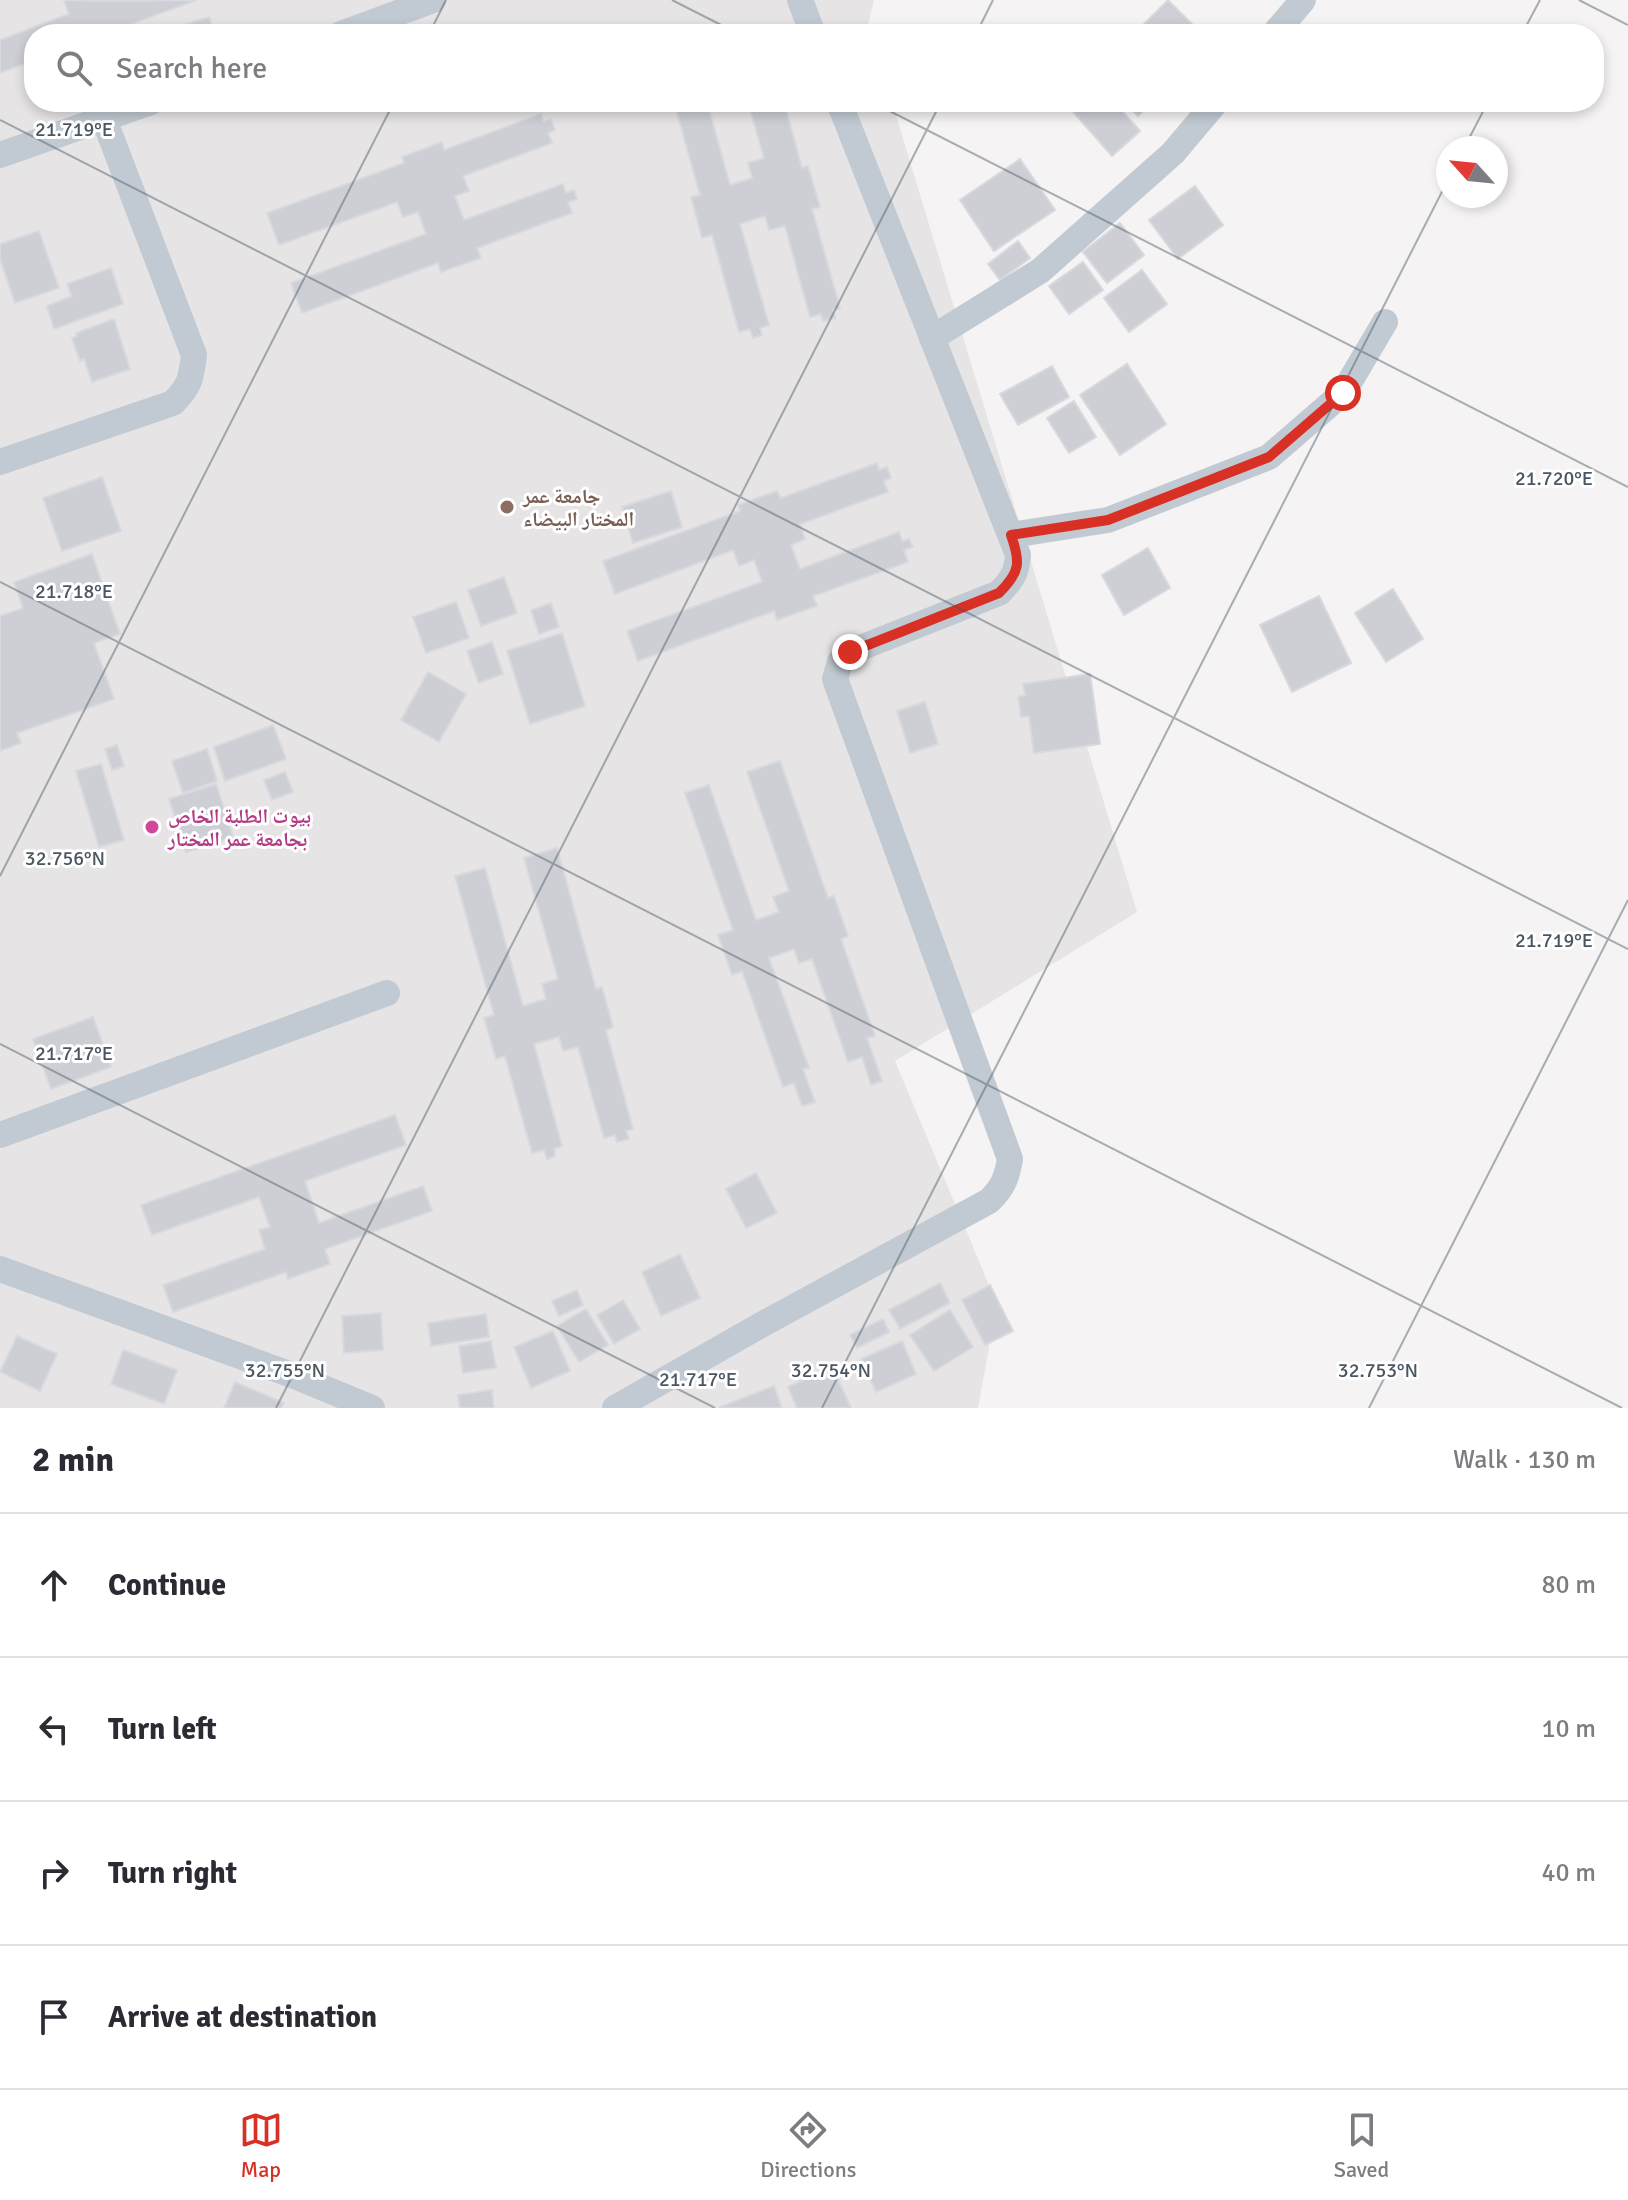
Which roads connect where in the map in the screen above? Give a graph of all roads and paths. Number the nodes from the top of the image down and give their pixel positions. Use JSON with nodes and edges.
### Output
{"nodes":[{"id":1,"x":433,"y":0,"type":"edge"},
{"id":2,"x":800,"y":0,"type":"edge"},
{"id":3,"x":1303,"y":0,"type":"edge"},
{"id":4,"x":368,"y":24,"type":"edge"},
{"id":5,"x":809,"y":24,"type":"edge"},
{"id":6,"x":1283,"y":24,"type":"edge"},
{"id":7,"x":123,"y":112,"type":"edge"},
{"id":8,"x":843,"y":112,"type":"edge"},
{"id":9,"x":1208,"y":112,"type":"edge"},
{"id":10,"x":104,"y":119,"type":"junction"},
{"id":11,"x":0,"y":155,"type":"edge"},
{"id":12,"x":1385,"y":322,"type":"dead end"},
{"id":13,"x":932,"y":338,"type":"junction"},
{"id":14,"x":0,"y":462,"type":"edge"},
{"id":15,"x":1011,"y":535,"type":"junction"},
{"id":16,"x":387,"y":993,"type":"dead end"},
{"id":17,"x":0,"y":1135,"type":"edge"},
{"id":18,"x":0,"y":1269,"type":"edge"},
{"id":19,"x":372,"y":1408,"type":"edge"},
{"id":20,"x":615,"y":1408,"type":"edge"}],
"edges":[{"from":1,"to":4,"type":"street"},
{"from":2,"to":5,"type":"street"},
{"from":3,"to":6,"type":"street"},
{"from":7,"to":10,"type":"street"},
{"from":8,"to":13,"type":"street"},
{"from":9,"to":13,"type":"street"},
{"from":10,"to":11,"type":"street"},
{"from":10,"to":14,"type":"street"},
{"from":12,"to":15,"type":"street"},
{"from":13,"to":15,"type":"street"},
{"from":15,"to":20,"type":"street"},
{"from":16,"to":17,"type":"street"},
{"from":18,"to":19,"type":"street"}]}
